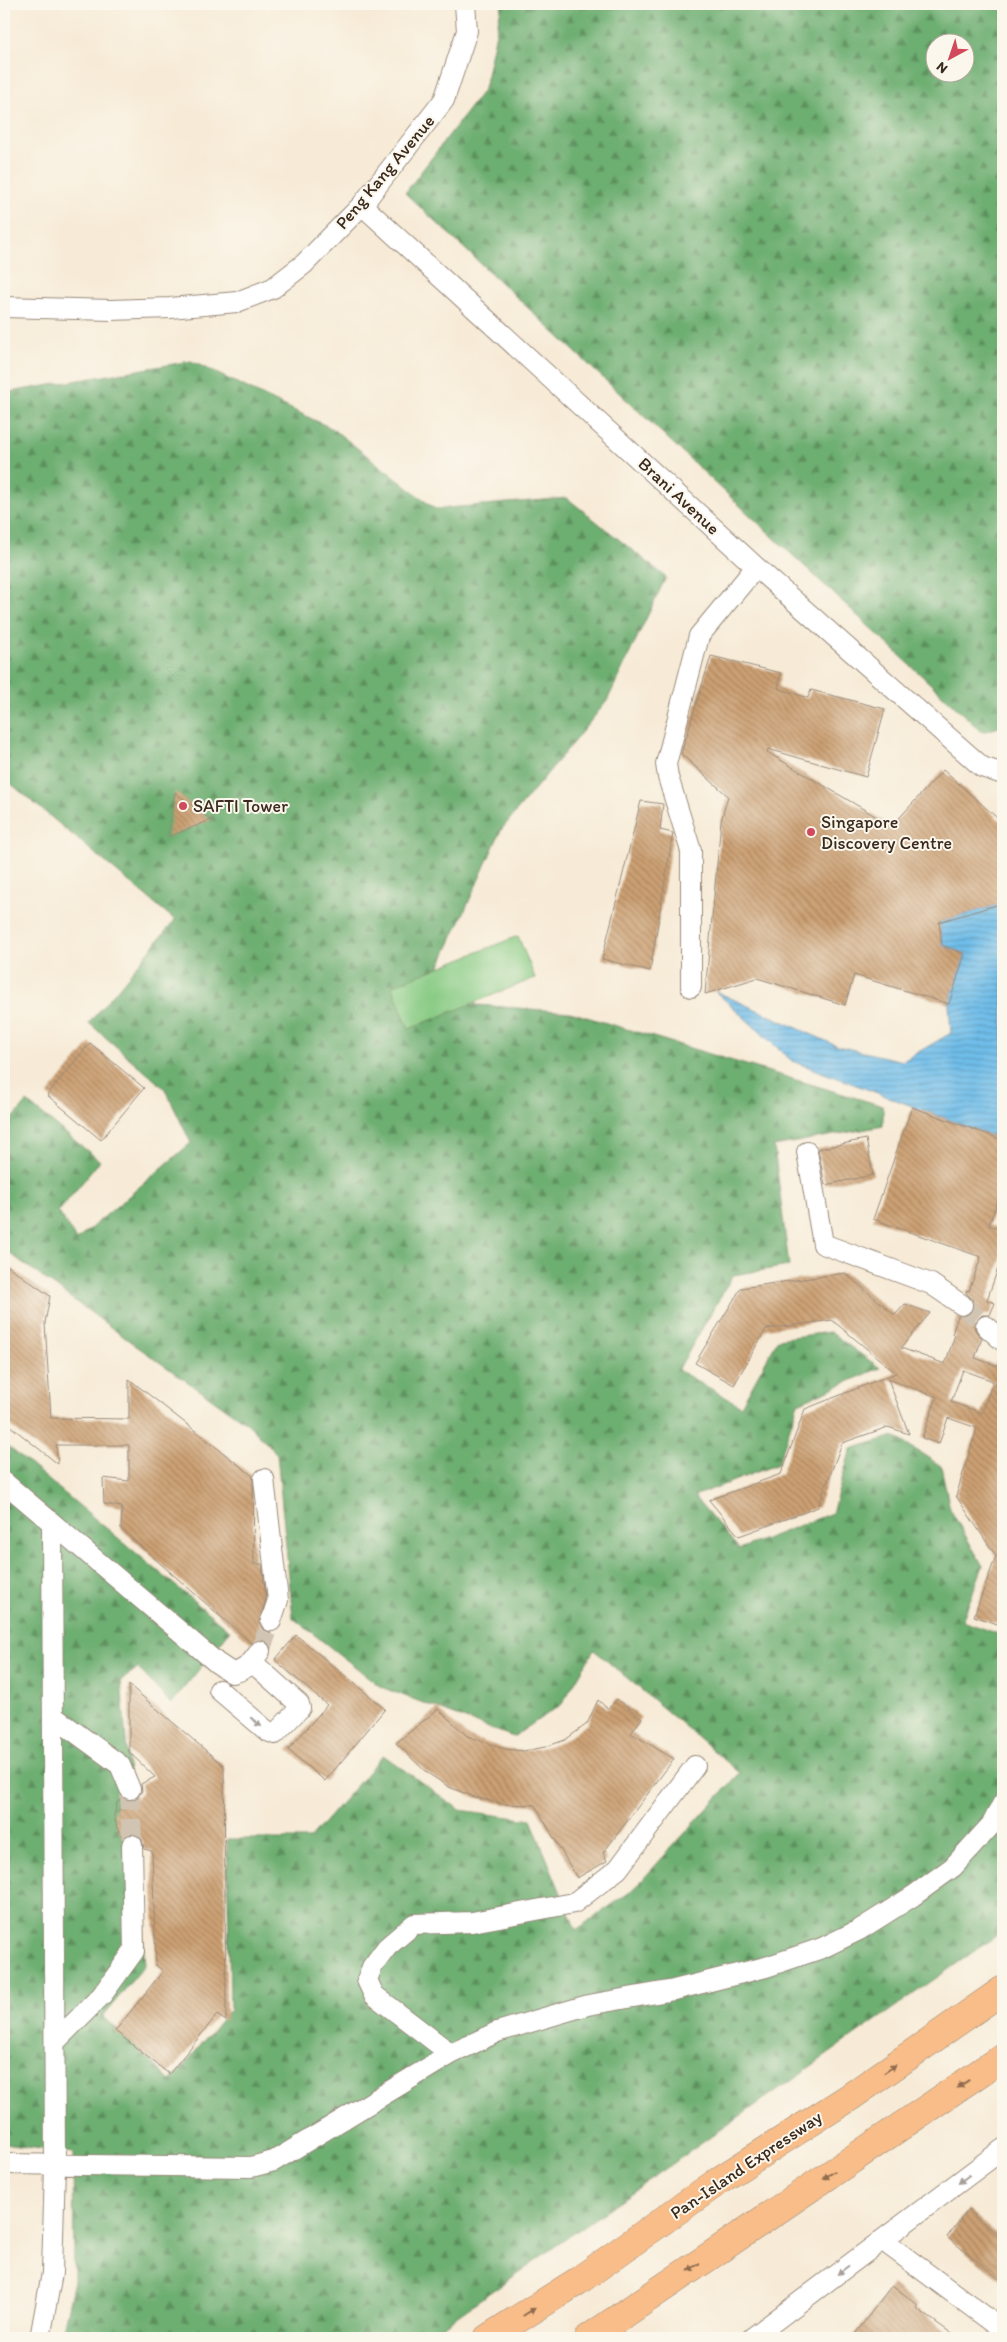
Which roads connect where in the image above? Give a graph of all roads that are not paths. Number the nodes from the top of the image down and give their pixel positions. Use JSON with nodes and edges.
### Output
{"nodes":[{"id":1,"x":465,"y":4,"type":"edge"},
{"id":2,"x":362,"y":205,"type":"junction"},
{"id":3,"x":4,"y":307,"type":"edge"},
{"id":4,"x":756,"y":567,"type":"junction"},
{"id":5,"x":1003,"y":774,"type":"edge"},
{"id":6,"x":691,"y":986,"type":"dead end"},
{"id":7,"x":807,"y":1152,"type":"dead end"},
{"id":8,"x":962,"y":1305,"type":"tunnel mouth"},
{"id":9,"x":986,"y":1326,"type":"tunnel mouth"},
{"id":10,"x":1003,"y":1341,"type":"edge"},
{"id":11,"x":264,"y":1479,"type":"dead end"},
{"id":12,"x":4,"y":1482,"type":"edge"},
{"id":13,"x":52,"y":1523,"type":"junction"},
{"id":14,"x":271,"y":1621,"type":"tunnel mouth"},
{"id":15,"x":219,"y":1690,"type":"dead end"},
{"id":16,"x":53,"y":1716,"type":"junction"},
{"id":17,"x":695,"y":1766,"type":"dead end"},
{"id":18,"x":130,"y":1789,"type":"tunnel mouth"},
{"id":19,"x":1003,"y":1803,"type":"edge"},
{"id":20,"x":132,"y":1845,"type":"tunnel mouth"},
{"id":21,"x":1003,"y":1990,"type":"edge"},
{"id":22,"x":54,"y":2042,"type":"junction"},
{"id":23,"x":451,"y":2054,"type":"junction"},
{"id":24,"x":1003,"y":2057,"type":"edge"},
{"id":25,"x":1003,"y":2149,"type":"edge"},
{"id":26,"x":4,"y":2164,"type":"edge"},
{"id":27,"x":55,"y":2164,"type":"junction"},
{"id":28,"x":882,"y":2240,"type":"junction"},
{"id":29,"x":1003,"y":2330,"type":"edge"},
{"id":30,"x":40,"y":2338,"type":"edge"},
{"id":31,"x":488,"y":2338,"type":"edge"},
{"id":32,"x":589,"y":2338,"type":"edge"},
{"id":33,"x":752,"y":2338,"type":"edge"}],
"edges":[{"from":1,"to":2,"type":"lane","name":"Peng Kang Avenue"},
{"from":2,"to":3,"type":"lane","name":"Peng Kang Avenue"},
{"from":2,"to":4,"type":"lane","name":"Brani Avenue"},
{"from":4,"to":5,"type":"lane","name":"Brani Avenue"},
{"from":4,"to":6,"type":"lane"},
{"from":7,"to":8,"type":"lane"},
{"from":9,"to":10,"type":"lane"},
{"from":11,"to":14,"type":"lane"},
{"from":12,"to":13,"type":"lane"},
{"from":15,"to":13,"type":"lane","one_way":true},
{"from":13,"to":16,"type":"lane"},
{"from":16,"to":18,"type":"lane"},
{"from":16,"to":22,"type":"lane"},
{"from":17,"to":23,"type":"lane"},
{"from":19,"to":23,"type":"lane"},
{"from":20,"to":22,"type":"lane"},
{"from":31,"to":21,"type":"highway","name":"Pan-Island Expressway","one_way":true},
{"from":22,"to":27,"type":"lane"},
{"from":23,"to":27,"type":"lane"},
{"from":24,"to":32,"type":"highway","one_way":true},
{"from":25,"to":28,"type":"lane","one_way":true},
{"from":26,"to":27,"type":"lane"},
{"from":27,"to":30,"type":"lane"},
{"from":28,"to":29,"type":"lane"},
{"from":28,"to":33,"type":"lane","one_way":true}]}
